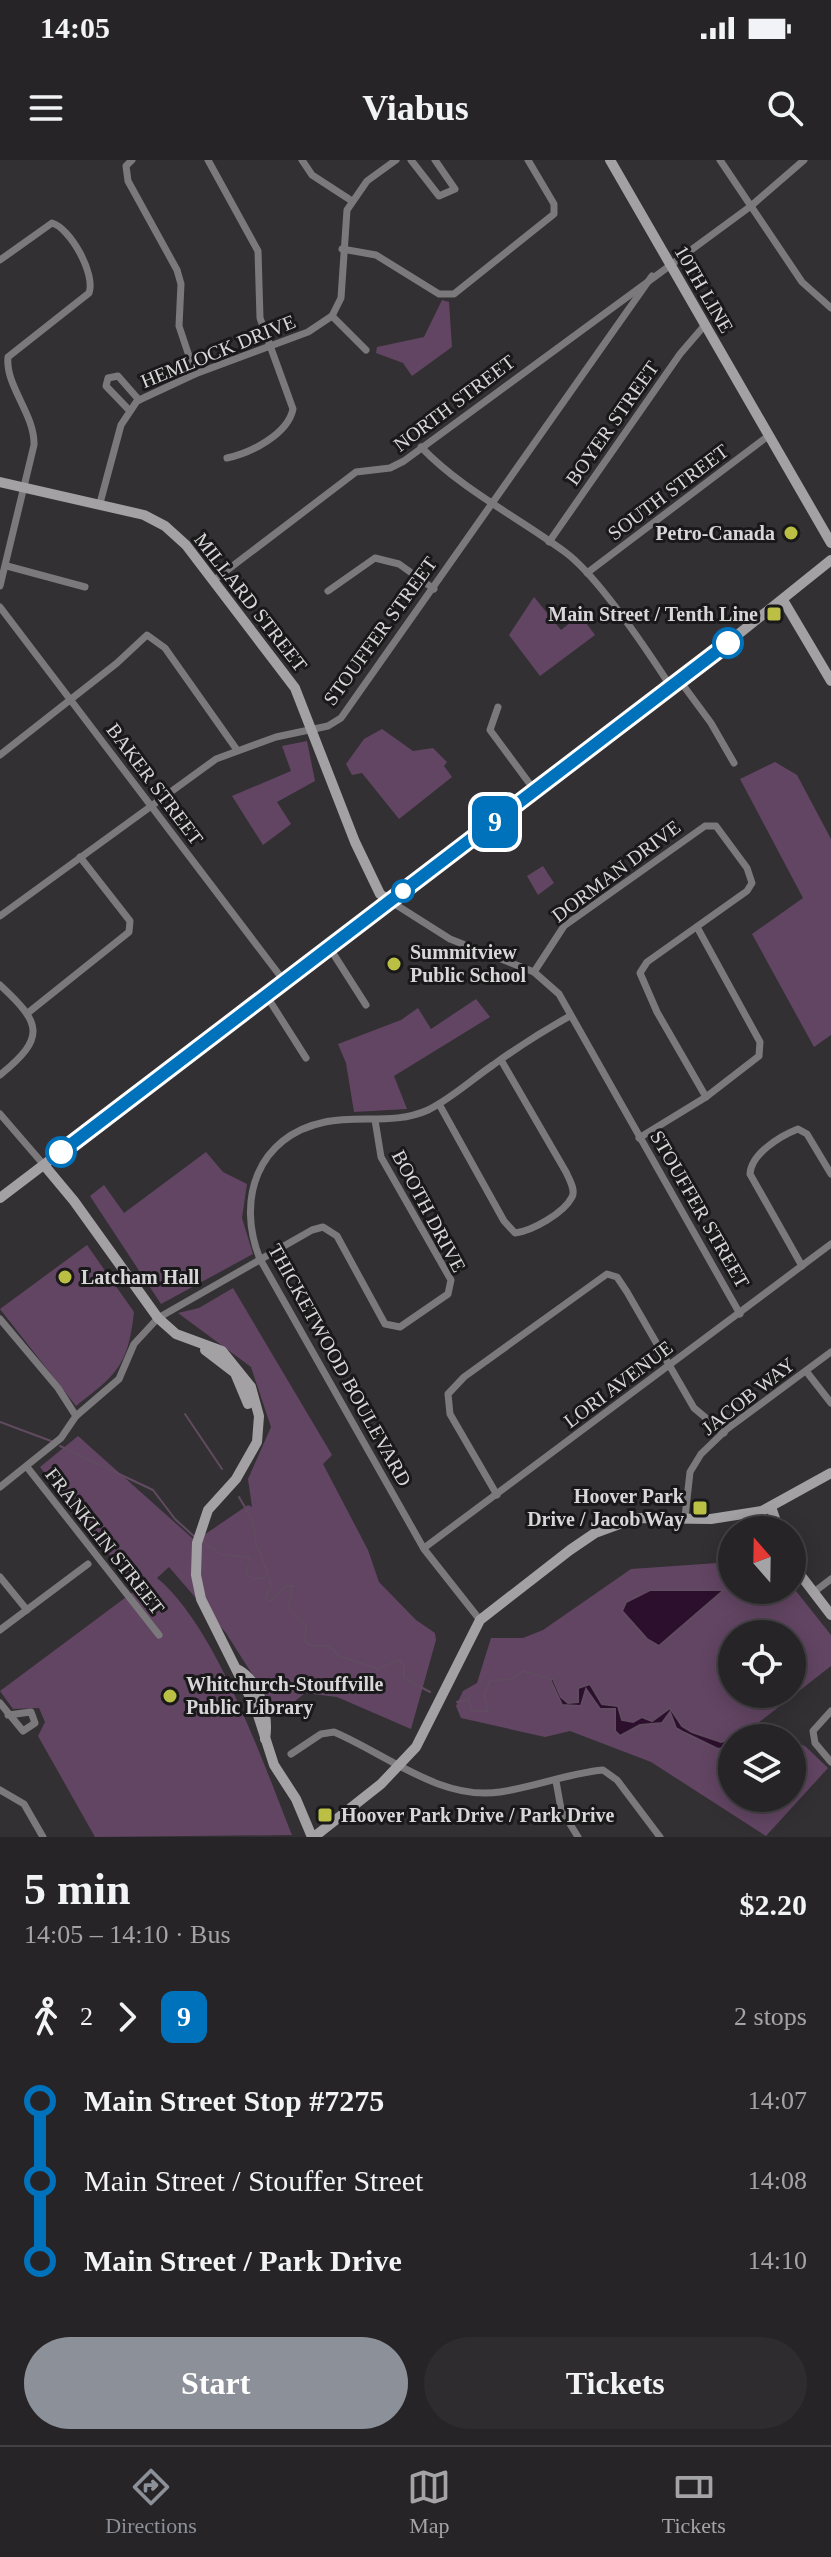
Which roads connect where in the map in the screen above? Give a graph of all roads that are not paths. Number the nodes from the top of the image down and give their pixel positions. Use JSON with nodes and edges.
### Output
{"nodes":[{"id":1,"x":132,"y":160,"type":"edge"},
{"id":2,"x":208,"y":160,"type":"edge"},
{"id":3,"x":302,"y":160,"type":"edge"},
{"id":4,"x":396,"y":160,"type":"edge"},
{"id":5,"x":411,"y":160,"type":"edge"},
{"id":6,"x":435,"y":160,"type":"edge"},
{"id":7,"x":528,"y":160,"type":"edge"},
{"id":8,"x":610,"y":160,"type":"edge"},
{"id":9,"x":720,"y":160,"type":"edge"},
{"id":10,"x":804,"y":160,"type":"edge"},
{"id":11,"x":352,"y":201,"type":"junction"},
{"id":12,"x":751,"y":206,"type":"junction"},
{"id":13,"x":342,"y":249,"type":"junction"},
{"id":14,"x":0,"y":260,"type":"edge"},
{"id":15,"x":669,"y":263,"type":"junction"},
{"id":16,"x":652,"y":276,"type":"junction"},
{"id":17,"x":831,"y":308,"type":"edge"},
{"id":18,"x":332,"y":316,"type":"junction"},
{"id":19,"x":704,"y":326,"type":"junction"},
{"id":20,"x":270,"y":346,"type":"junction"},
{"id":21,"x":366,"y":350,"type":"dead end"},
{"id":22,"x":195,"y":374,"type":"junction"},
{"id":23,"x":139,"y":400,"type":"junction"},
{"id":24,"x":129,"y":410,"type":"junction"},
{"id":25,"x":768,"y":436,"type":"junction"},
{"id":26,"x":421,"y":447,"type":"junction"},
{"id":27,"x":227,"y":458,"type":"dead end"},
{"id":28,"x":0,"y":482,"type":"edge"},
{"id":29,"x":26,"y":486,"type":"junction"},
{"id":30,"x":100,"y":503,"type":"junction"},
{"id":31,"x":494,"y":503,"type":"junction"},
{"id":32,"x":549,"y":542,"type":"junction"},
{"id":33,"x":831,"y":543,"type":"edge"},
{"id":34,"x":831,"y":560,"type":"edge"},
{"id":35,"x":7,"y":566,"type":"junction"},
{"id":36,"x":587,"y":573,"type":"junction"},
{"id":37,"x":213,"y":581,"type":"junction"},
{"id":38,"x":0,"y":586,"type":"edge"},
{"id":39,"x":85,"y":587,"type":"dead end"},
{"id":40,"x":434,"y":589,"type":"junction"},
{"id":41,"x":328,"y":591,"type":"dead end"},
{"id":42,"x":783,"y":600,"type":"junction"},
{"id":43,"x":0,"y":607,"type":"edge"},
{"id":44,"x":831,"y":681,"type":"edge"},
{"id":45,"x":676,"y":684,"type":"junction"},
{"id":46,"x":70,"y":699,"type":"junction"},
{"id":47,"x":498,"y":707,"type":"dead end"},
{"id":48,"x":311,"y":730,"type":"junction"},
{"id":49,"x":237,"y":750,"type":"junction"},
{"id":50,"x":0,"y":755,"type":"edge"},
{"id":51,"x":734,"y":763,"type":"dead end"},
{"id":52,"x":535,"y":791,"type":"junction"},
{"id":53,"x":151,"y":805,"type":"junction"},
{"id":54,"x":80,"y":857,"type":"junction"},
{"id":55,"x":390,"y":901,"type":"junction"},
{"id":56,"x":0,"y":916,"type":"edge"},
{"id":57,"x":697,"y":927,"type":"junction"},
{"id":58,"x":329,"y":947,"type":"junction"},
{"id":59,"x":534,"y":972,"type":"junction"},
{"id":60,"x":284,"y":981,"type":"junction"},
{"id":61,"x":0,"y":985,"type":"edge"},
{"id":62,"x":266,"y":995,"type":"junction"},
{"id":63,"x":366,"y":1005,"type":"dead end"},
{"id":64,"x":29,"y":1012,"type":"junction"},
{"id":65,"x":570,"y":1016,"type":"junction"},
{"id":66,"x":306,"y":1058,"type":"dead end"},
{"id":67,"x":501,"y":1060,"type":"junction"},
{"id":68,"x":0,"y":1075,"type":"edge"},
{"id":69,"x":706,"y":1097,"type":"junction"},
{"id":70,"x":439,"y":1104,"type":"junction"},
{"id":71,"x":0,"y":1114,"type":"edge"},
{"id":72,"x":375,"y":1120,"type":"junction"},
{"id":73,"x":639,"y":1138,"type":"junction"},
{"id":74,"x":44,"y":1165,"type":"junction"},
{"id":75,"x":831,"y":1174,"type":"edge"},
{"id":76,"x":0,"y":1198,"type":"edge"},
{"id":77,"x":831,"y":1244,"type":"edge"},
{"id":78,"x":260,"y":1259,"type":"junction"},
{"id":79,"x":802,"y":1266,"type":"junction"},
{"id":80,"x":740,"y":1314,"type":"junction"},
{"id":81,"x":158,"y":1318,"type":"junction"},
{"id":82,"x":0,"y":1319,"type":"edge"},
{"id":83,"x":831,"y":1352,"type":"edge"},
{"id":84,"x":668,"y":1365,"type":"junction"},
{"id":85,"x":806,"y":1371,"type":"junction"},
{"id":86,"x":831,"y":1403,"type":"edge"},
{"id":87,"x":76,"y":1416,"type":"junction"},
{"id":88,"x":724,"y":1433,"type":"junction"},
{"id":89,"x":27,"y":1467,"type":"junction"},
{"id":90,"x":831,"y":1473,"type":"edge"},
{"id":91,"x":0,"y":1487,"type":"edge"},
{"id":92,"x":497,"y":1495,"type":"junction"},
{"id":93,"x":771,"y":1507,"type":"junction"},
{"id":94,"x":774,"y":1516,"type":"edge"},
{"id":95,"x":685,"y":1517,"type":"junction"},
{"id":96,"x":424,"y":1548,"type":"junction"},
{"id":97,"x":88,"y":1564,"type":"dead end"},
{"id":98,"x":0,"y":1577,"type":"edge"},
{"id":99,"x":831,"y":1579,"type":"edge"},
{"id":100,"x":806,"y":1582,"type":"edge"},
{"id":101,"x":814,"y":1592,"type":"junction"},
{"id":102,"x":27,"y":1610,"type":"junction"},
{"id":103,"x":831,"y":1615,"type":"edge"},
{"id":104,"x":480,"y":1620,"type":"junction"},
{"id":105,"x":0,"y":1630,"type":"edge"},
{"id":106,"x":159,"y":1635,"type":"dead end"},
{"id":107,"x":0,"y":1703,"type":"edge"},
{"id":108,"x":831,"y":1711,"type":"edge"},
{"id":109,"x":8,"y":1715,"type":"dead end"},
{"id":110,"x":291,"y":1754,"type":"dead end"},
{"id":111,"x":831,"y":1762,"type":"edge"},
{"id":112,"x":402,"y":1765,"type":"junction"},
{"id":113,"x":556,"y":1781,"type":"junction"},
{"id":114,"x":0,"y":1790,"type":"edge"},
{"id":115,"x":43,"y":1837,"type":"edge"},
{"id":116,"x":313,"y":1837,"type":"edge"},
{"id":117,"x":578,"y":1837,"type":"edge"},
{"id":118,"x":660,"y":1837,"type":"edge"}],
"edges":[{"from":1,"to":22,"type":"street"},
{"from":2,"to":20,"type":"street"},
{"from":3,"to":11,"type":"street"},
{"from":4,"to":11,"type":"street"},
{"from":5,"to":6,"type":"street"},
{"from":7,"to":13,"type":"street"},
{"from":8,"to":15,"type":"street","name":"10TH LINE"},
{"from":9,"to":12,"type":"street"},
{"from":10,"to":12,"type":"street","name":"NORTH STREET"},
{"from":11,"to":13,"type":"street"},
{"from":12,"to":15,"type":"street","name":"NORTH STREET"},
{"from":12,"to":17,"type":"street"},
{"from":13,"to":18,"type":"street"},
{"from":14,"to":29,"type":"street"},
{"from":15,"to":16,"type":"street","name":"NORTH STREET"},
{"from":15,"to":19,"type":"street","name":"10TH LINE"},
{"from":16,"to":26,"type":"street","name":"NORTH STREET"},
{"from":16,"to":31,"type":"street","name":"STOUFFER STREET"},
{"from":18,"to":20,"type":"street","name":"HEMLOCK DRIVE"},
{"from":18,"to":21,"type":"street"},
{"from":19,"to":25,"type":"street","name":"10TH LINE"},
{"from":19,"to":32,"type":"street","name":"BOYER STREET"},
{"from":20,"to":22,"type":"street","name":"HEMLOCK DRIVE"},
{"from":20,"to":27,"type":"street"},
{"from":22,"to":23,"type":"street","name":"HEMLOCK DRIVE"},
{"from":23,"to":24,"type":"street","name":"HEMLOCK DRIVE"},
{"from":23,"to":24,"type":"street"},
{"from":24,"to":30,"type":"street","name":"HEMLOCK DRIVE"},
{"from":25,"to":33,"type":"street","name":"10TH LINE"},
{"from":25,"to":36,"type":"street","name":"SOUTH STREET"},
{"from":26,"to":31,"type":"street"},
{"from":26,"to":37,"type":"street","name":"NORTH STREET"},
{"from":28,"to":29,"type":"street","name":"MILLARD STREET"},
{"from":29,"to":30,"type":"street","name":"MILLARD STREET"},
{"from":29,"to":35,"type":"street"},
{"from":30,"to":37,"type":"street","name":"MILLARD STREET"},
{"from":31,"to":32,"type":"street"},
{"from":31,"to":40,"type":"street","name":"STOUFFER STREET"},
{"from":32,"to":36,"type":"street"},
{"from":34,"to":42,"type":"street"},
{"from":35,"to":38,"type":"street"},
{"from":35,"to":39,"type":"street"},
{"from":36,"to":45,"type":"street"},
{"from":37,"to":48,"type":"street","name":"MILLARD STREET"},
{"from":40,"to":41,"type":"street"},
{"from":40,"to":48,"type":"street","name":"STOUFFER STREET"},
{"from":42,"to":44,"type":"street"},
{"from":42,"to":45,"type":"street"},
{"from":43,"to":46,"type":"street","name":"BAKER STREET"},
{"from":45,"to":51,"type":"street"},
{"from":45,"to":52,"type":"street"},
{"from":46,"to":49,"type":"street"},
{"from":46,"to":50,"type":"street"},
{"from":46,"to":53,"type":"street","name":"BAKER STREET"},
{"from":47,"to":52,"type":"street"},
{"from":48,"to":49,"type":"street"},
{"from":48,"to":55,"type":"street","name":"STOUFFER STREET"},
{"from":49,"to":53,"type":"street"},
{"from":52,"to":55,"type":"street"},
{"from":53,"to":54,"type":"street"},
{"from":53,"to":60,"type":"street","name":"BAKER STREET"},
{"from":54,"to":56,"type":"street"},
{"from":54,"to":64,"type":"street"},
{"from":55,"to":58,"type":"street"},
{"from":55,"to":59,"type":"street","name":"STOUFFER STREET"},
{"from":57,"to":59,"type":"street","name":"DORMAN DRIVE"},
{"from":57,"to":69,"type":"street"},
{"from":57,"to":69,"type":"street","name":"DORMAN DRIVE"},
{"from":58,"to":60,"type":"street"},
{"from":58,"to":63,"type":"street"},
{"from":59,"to":65,"type":"street","name":"STOUFFER STREET"},
{"from":60,"to":62,"type":"street"},
{"from":61,"to":64,"type":"street"},
{"from":62,"to":66,"type":"street"},
{"from":62,"to":74,"type":"street"},
{"from":64,"to":68,"type":"street"},
{"from":65,"to":67,"type":"street","name":"THICKETWOOD BOULEVARD"},
{"from":65,"to":73,"type":"street","name":"STOUFFER STREET"},
{"from":67,"to":70,"type":"street","name":"THICKETWOOD BOULEVARD"},
{"from":67,"to":70,"type":"street"},
{"from":69,"to":73,"type":"street"},
{"from":70,"to":72,"type":"street","name":"THICKETWOOD BOULEVARD"},
{"from":71,"to":74,"type":"street"},
{"from":72,"to":78,"type":"street","name":"THICKETWOOD BOULEVARD"},
{"from":72,"to":78,"type":"street","name":"BOOTH DRIVE"},
{"from":73,"to":80,"type":"street","name":"STOUFFER STREET"},
{"from":74,"to":76,"type":"street"},
{"from":74,"to":81,"type":"street"},
{"from":75,"to":79,"type":"street"},
{"from":77,"to":79,"type":"street","name":"LORI AVENUE"},
{"from":78,"to":81,"type":"street"},
{"from":78,"to":96,"type":"street","name":"THICKETWOOD BOULEVARD"},
{"from":79,"to":80,"type":"street","name":"LORI AVENUE"},
{"from":80,"to":84,"type":"street","name":"LORI AVENUE"},
{"from":81,"to":87,"type":"street"},
{"from":81,"to":116,"type":"street"},
{"from":82,"to":87,"type":"street"},
{"from":83,"to":85,"type":"street","name":"JACOB WAY"},
{"from":84,"to":88,"type":"street"},
{"from":84,"to":92,"type":"street","name":"LORI AVENUE"},
{"from":84,"to":92,"type":"street"},
{"from":85,"to":86,"type":"street"},
{"from":85,"to":88,"type":"street","name":"JACOB WAY"},
{"from":87,"to":89,"type":"street"},
{"from":88,"to":95,"type":"street","name":"JACOB WAY"},
{"from":89,"to":91,"type":"street"},
{"from":89,"to":106,"type":"street","name":"FRANKLIN STREET"},
{"from":90,"to":93,"type":"street"},
{"from":92,"to":96,"type":"street","name":"LORI AVENUE"},
{"from":93,"to":94,"type":"street"},
{"from":93,"to":95,"type":"street"},
{"from":95,"to":104,"type":"street"},
{"from":96,"to":104,"type":"street","name":"THICKETWOOD BOULEVARD"},
{"from":97,"to":102,"type":"street"},
{"from":98,"to":102,"type":"street"},
{"from":99,"to":101,"type":"street"},
{"from":100,"to":101,"type":"street"},
{"from":101,"to":103,"type":"street"},
{"from":102,"to":105,"type":"street"},
{"from":104,"to":112,"type":"street"},
{"from":107,"to":109,"type":"street"},
{"from":108,"to":111,"type":"street"},
{"from":110,"to":112,"type":"street"},
{"from":112,"to":113,"type":"street"},
{"from":112,"to":116,"type":"street"},
{"from":113,"to":117,"type":"street"},
{"from":113,"to":118,"type":"street"},
{"from":114,"to":115,"type":"street"}]}
